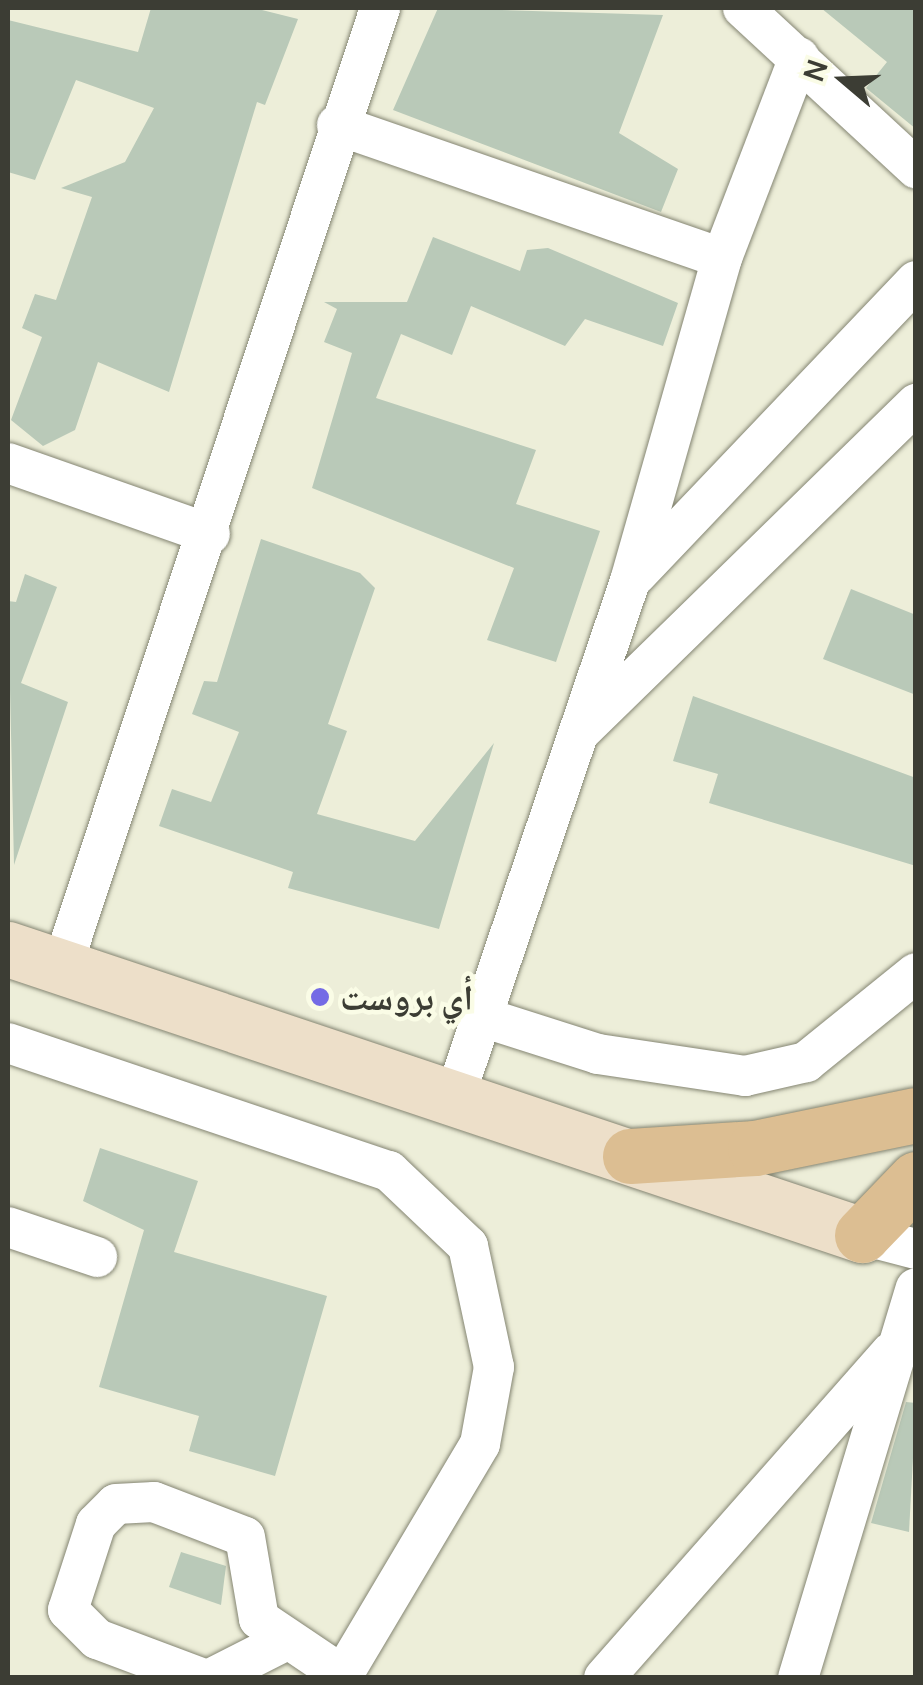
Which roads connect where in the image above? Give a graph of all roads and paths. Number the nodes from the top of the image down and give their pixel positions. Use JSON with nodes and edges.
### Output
{"nodes":[{"id":1,"x":380,"y":8,"type":"edge"},
{"id":2,"x":743,"y":8,"type":"edge"},
{"id":3,"x":799,"y":57,"type":"junction"},
{"id":4,"x":337,"y":125,"type":"junction"},
{"id":5,"x":916,"y":168,"type":"edge"},
{"id":6,"x":722,"y":258,"type":"junction"},
{"id":7,"x":916,"y":281,"type":"edge"},
{"id":8,"x":916,"y":404,"type":"edge"},
{"id":9,"x":8,"y":462,"type":"edge"},
{"id":10,"x":210,"y":534,"type":"junction"},
{"id":11,"x":630,"y":581,"type":"junction"},
{"id":12,"x":577,"y":734,"type":"junction"},
{"id":13,"x":8,"y":949,"type":"edge"},
{"id":14,"x":62,"y":967,"type":"junction"},
{"id":15,"x":916,"y":973,"type":"edge"},
{"id":16,"x":480,"y":1016,"type":"junction"},
{"id":17,"x":8,"y":1043,"type":"edge"},
{"id":18,"x":454,"y":1100,"type":"junction"},
{"id":19,"x":916,"y":1115,"type":"edge"},
{"id":20,"x":630,"y":1156,"type":"junction"},
{"id":21,"x":916,"y":1180,"type":"edge"},
{"id":22,"x":8,"y":1227,"type":"edge"},
{"id":23,"x":862,"y":1234,"type":"junction"},
{"id":24,"x":916,"y":1249,"type":"edge"},
{"id":25,"x":97,"y":1257,"type":"dead end"},
{"id":26,"x":916,"y":1288,"type":"edge"},
{"id":27,"x":891,"y":1353,"type":"junction"},
{"id":28,"x":287,"y":1640,"type":"junction"},
{"id":29,"x":342,"y":1676,"type":"edge"},
{"id":30,"x":201,"y":1678,"type":"edge"},
{"id":31,"x":212,"y":1678,"type":"edge"},
{"id":32,"x":604,"y":1678,"type":"edge"},
{"id":33,"x":798,"y":1678,"type":"edge"}],
"edges":[{"from":1,"to":4,"type":"street"},
{"from":2,"to":3,"type":"street"},
{"from":3,"to":5,"type":"street"},
{"from":3,"to":6,"type":"street"},
{"from":4,"to":6,"type":"street"},
{"from":4,"to":10,"type":"street"},
{"from":6,"to":11,"type":"street"},
{"from":7,"to":11,"type":"street"},
{"from":8,"to":12,"type":"street"},
{"from":9,"to":10,"type":"street"},
{"from":10,"to":14,"type":"street"},
{"from":11,"to":12,"type":"street"},
{"from":12,"to":16,"type":"street"},
{"from":13,"to":14,"type":"main road"},
{"from":14,"to":18,"type":"main road"},
{"from":15,"to":16,"type":"street"},
{"from":16,"to":18,"type":"street"},
{"from":17,"to":29,"type":"street"},
{"from":18,"to":20,"type":"main road"},
{"from":19,"to":20,"type":"main road"},
{"from":20,"to":23,"type":"main road"},
{"from":21,"to":23,"type":"main road"},
{"from":22,"to":25,"type":"street"},
{"from":23,"to":24,"type":"street"},
{"from":26,"to":27,"type":"street"},
{"from":27,"to":32,"type":"street"},
{"from":27,"to":33,"type":"street"},
{"from":28,"to":29,"type":"street"},
{"from":28,"to":30,"type":"street"},
{"from":28,"to":31,"type":"street"}]}
